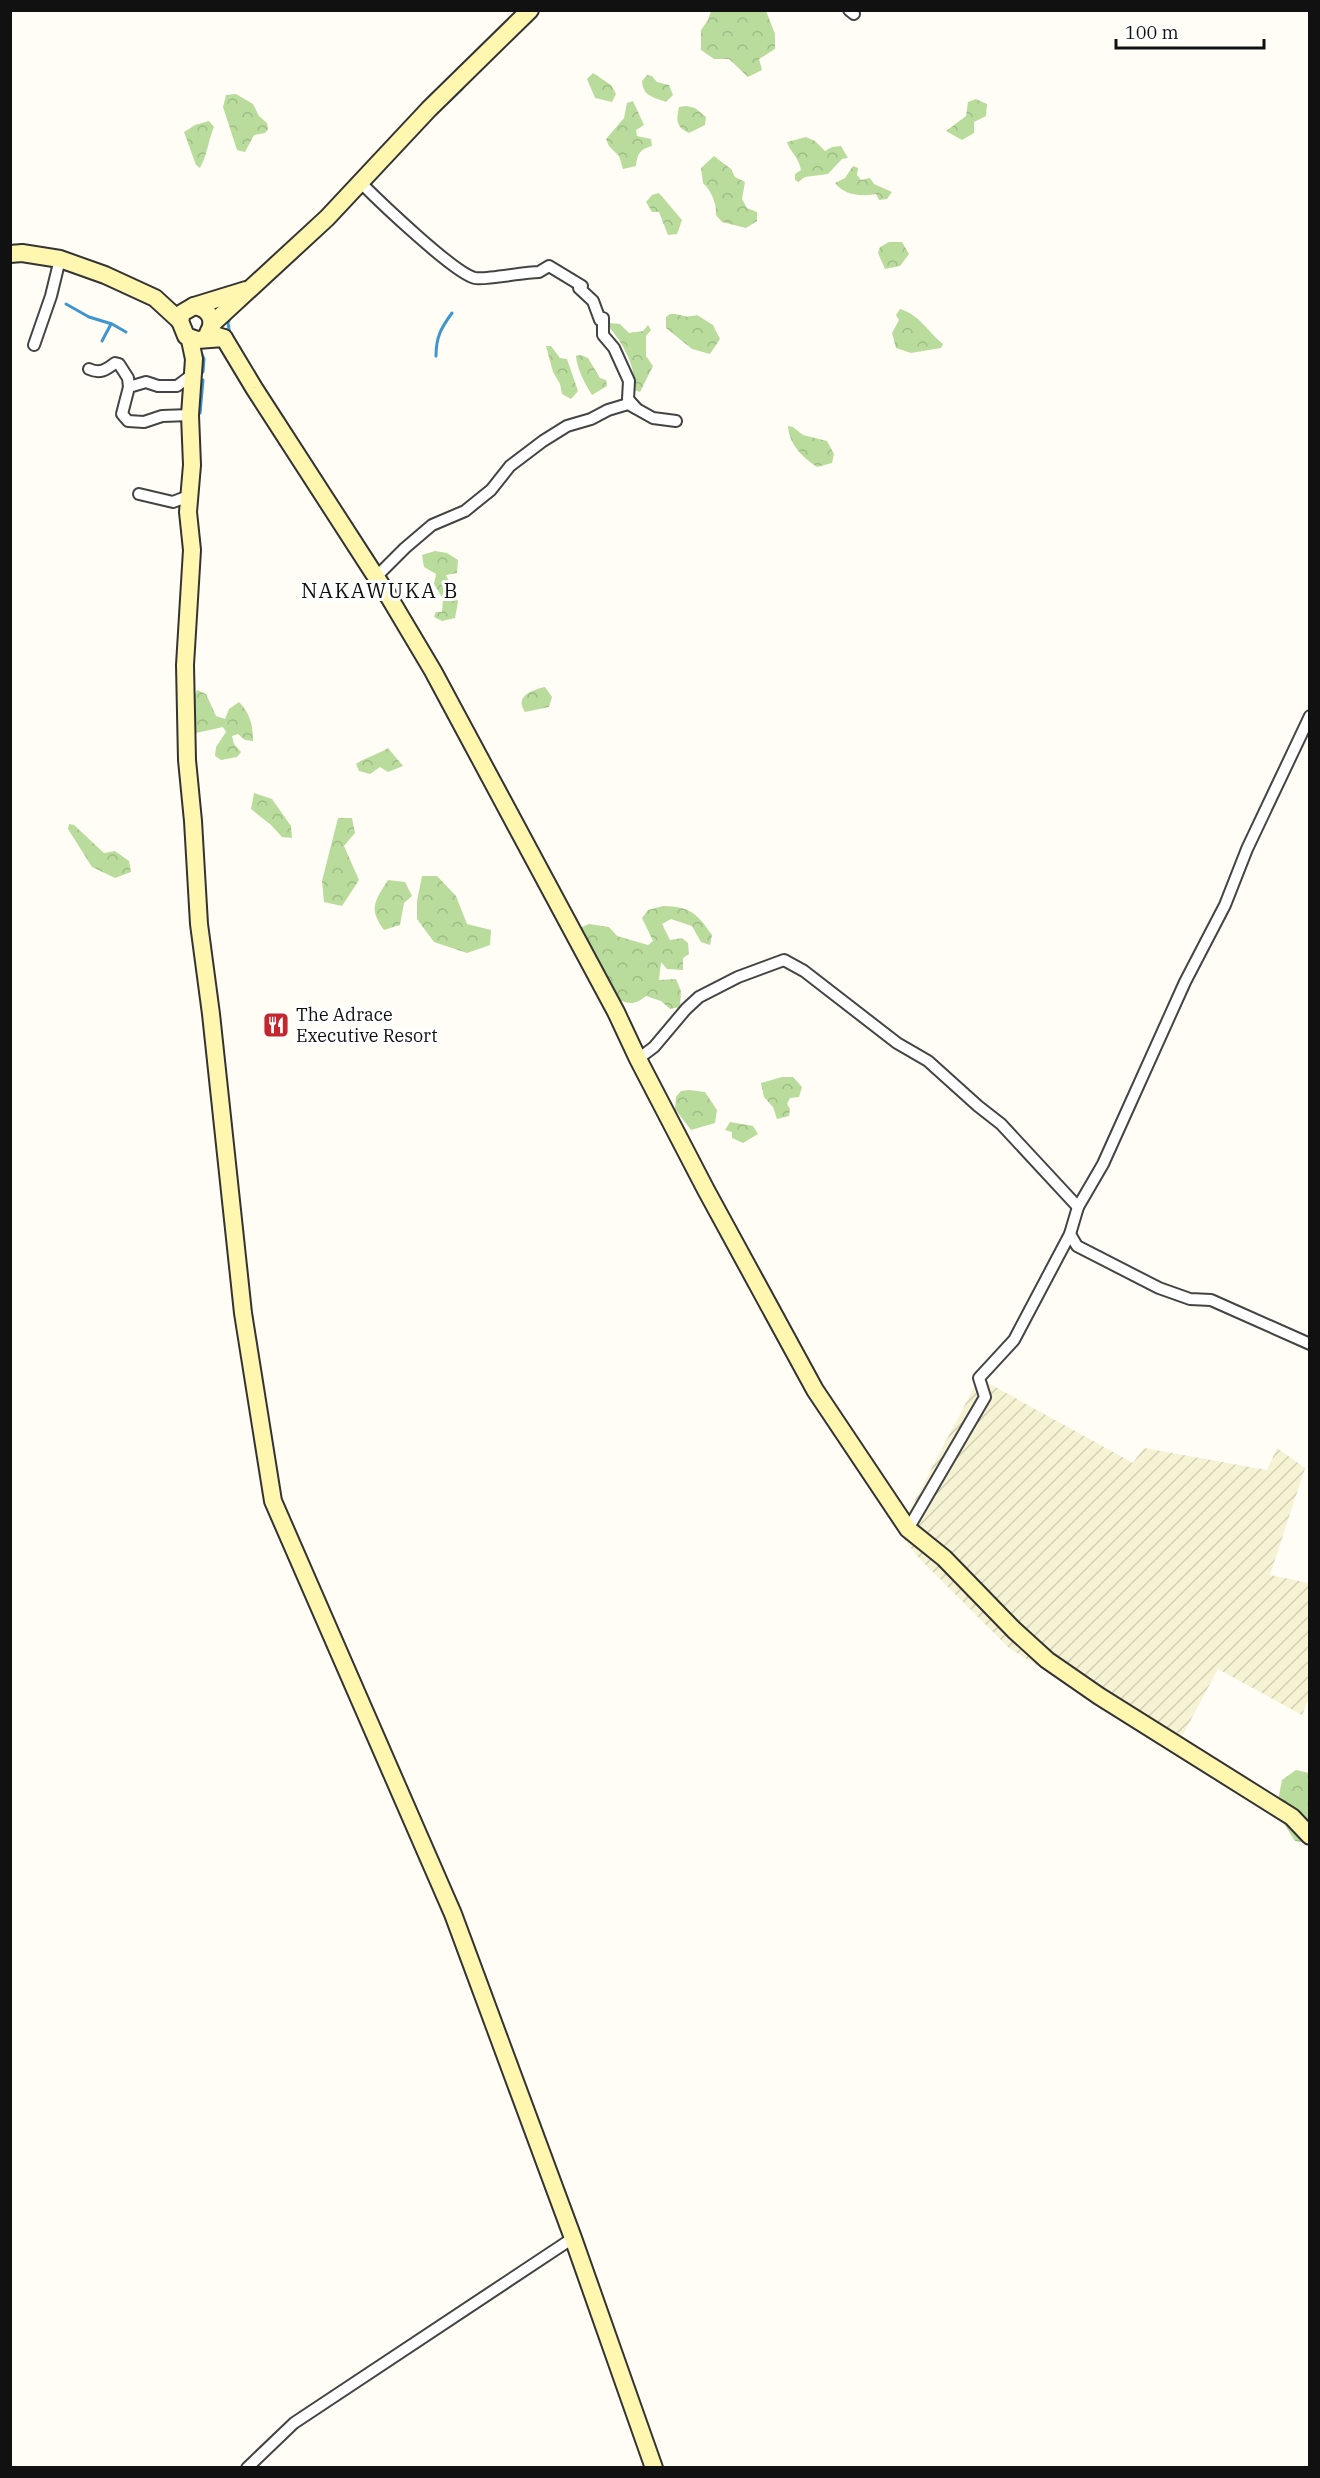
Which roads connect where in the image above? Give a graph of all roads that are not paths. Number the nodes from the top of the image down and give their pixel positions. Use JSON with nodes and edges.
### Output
{"nodes":[{"id":1,"x":530,"y":10,"type":"edge"},
{"id":2,"x":361,"y":183,"type":"junction"},
{"id":3,"x":10,"y":254,"type":"edge"},
{"id":4,"x":60,"y":259,"type":"junction"},
{"id":5,"x":250,"y":289,"type":"junction"},
{"id":6,"x":188,"y":312,"type":"junction"},
{"id":7,"x":212,"y":324,"type":"junction"},
{"id":8,"x":224,"y":338,"type":"junction"},
{"id":9,"x":190,"y":339,"type":"junction"},
{"id":10,"x":33,"y":345,"type":"dead end"},
{"id":11,"x":89,"y":369,"type":"dead end"},
{"id":12,"x":193,"y":374,"type":"junction"},
{"id":13,"x":129,"y":387,"type":"junction"},
{"id":14,"x":636,"y":408,"type":"junction"},
{"id":15,"x":190,"y":415,"type":"junction"},
{"id":16,"x":676,"y":421,"type":"dead end"},
{"id":17,"x":139,"y":494,"type":"dead end"},
{"id":18,"x":191,"y":495,"type":"junction"},
{"id":19,"x":376,"y":577,"type":"junction"},
{"id":20,"x":1310,"y":716,"type":"edge"},
{"id":21,"x":638,"y":1059,"type":"junction"},
{"id":22,"x":1078,"y":1207,"type":"junction"},
{"id":23,"x":1070,"y":1234,"type":"junction"},
{"id":24,"x":1310,"y":1344,"type":"edge"},
{"id":25,"x":908,"y":1529,"type":"junction"},
{"id":26,"x":1310,"y":1836,"type":"edge"},
{"id":27,"x":573,"y":2238,"type":"junction"},
{"id":28,"x":247,"y":2468,"type":"edge"},
{"id":29,"x":654,"y":2468,"type":"edge"}],
"edges":[{"from":1,"to":2,"type":"main road"},
{"from":2,"to":5,"type":"main road"},
{"from":2,"to":14,"type":"street"},
{"from":3,"to":4,"type":"main road"},
{"from":4,"to":6,"type":"main road"},
{"from":4,"to":10,"type":"street"},
{"from":5,"to":6,"type":"main road"},
{"from":5,"to":7,"type":"main road"},
{"from":6,"to":7,"type":"main road"},
{"from":6,"to":9,"type":"main road"},
{"from":7,"to":8,"type":"main road"},
{"from":8,"to":9,"type":"main road"},
{"from":8,"to":19,"type":"main road"},
{"from":9,"to":12,"type":"main road"},
{"from":11,"to":13,"type":"street"},
{"from":12,"to":13,"type":"street"},
{"from":12,"to":15,"type":"main road"},
{"from":13,"to":15,"type":"street"},
{"from":14,"to":16,"type":"street"},
{"from":14,"to":19,"type":"street"},
{"from":15,"to":18,"type":"main road"},
{"from":17,"to":18,"type":"street"},
{"from":18,"to":27,"type":"main road"},
{"from":19,"to":21,"type":"main road"},
{"from":20,"to":22,"type":"street"},
{"from":21,"to":22,"type":"street"},
{"from":21,"to":25,"type":"main road"},
{"from":22,"to":23,"type":"street"},
{"from":23,"to":24,"type":"street"},
{"from":23,"to":25,"type":"street"},
{"from":25,"to":26,"type":"main road"},
{"from":27,"to":28,"type":"street"},
{"from":27,"to":29,"type":"main road"}]}
